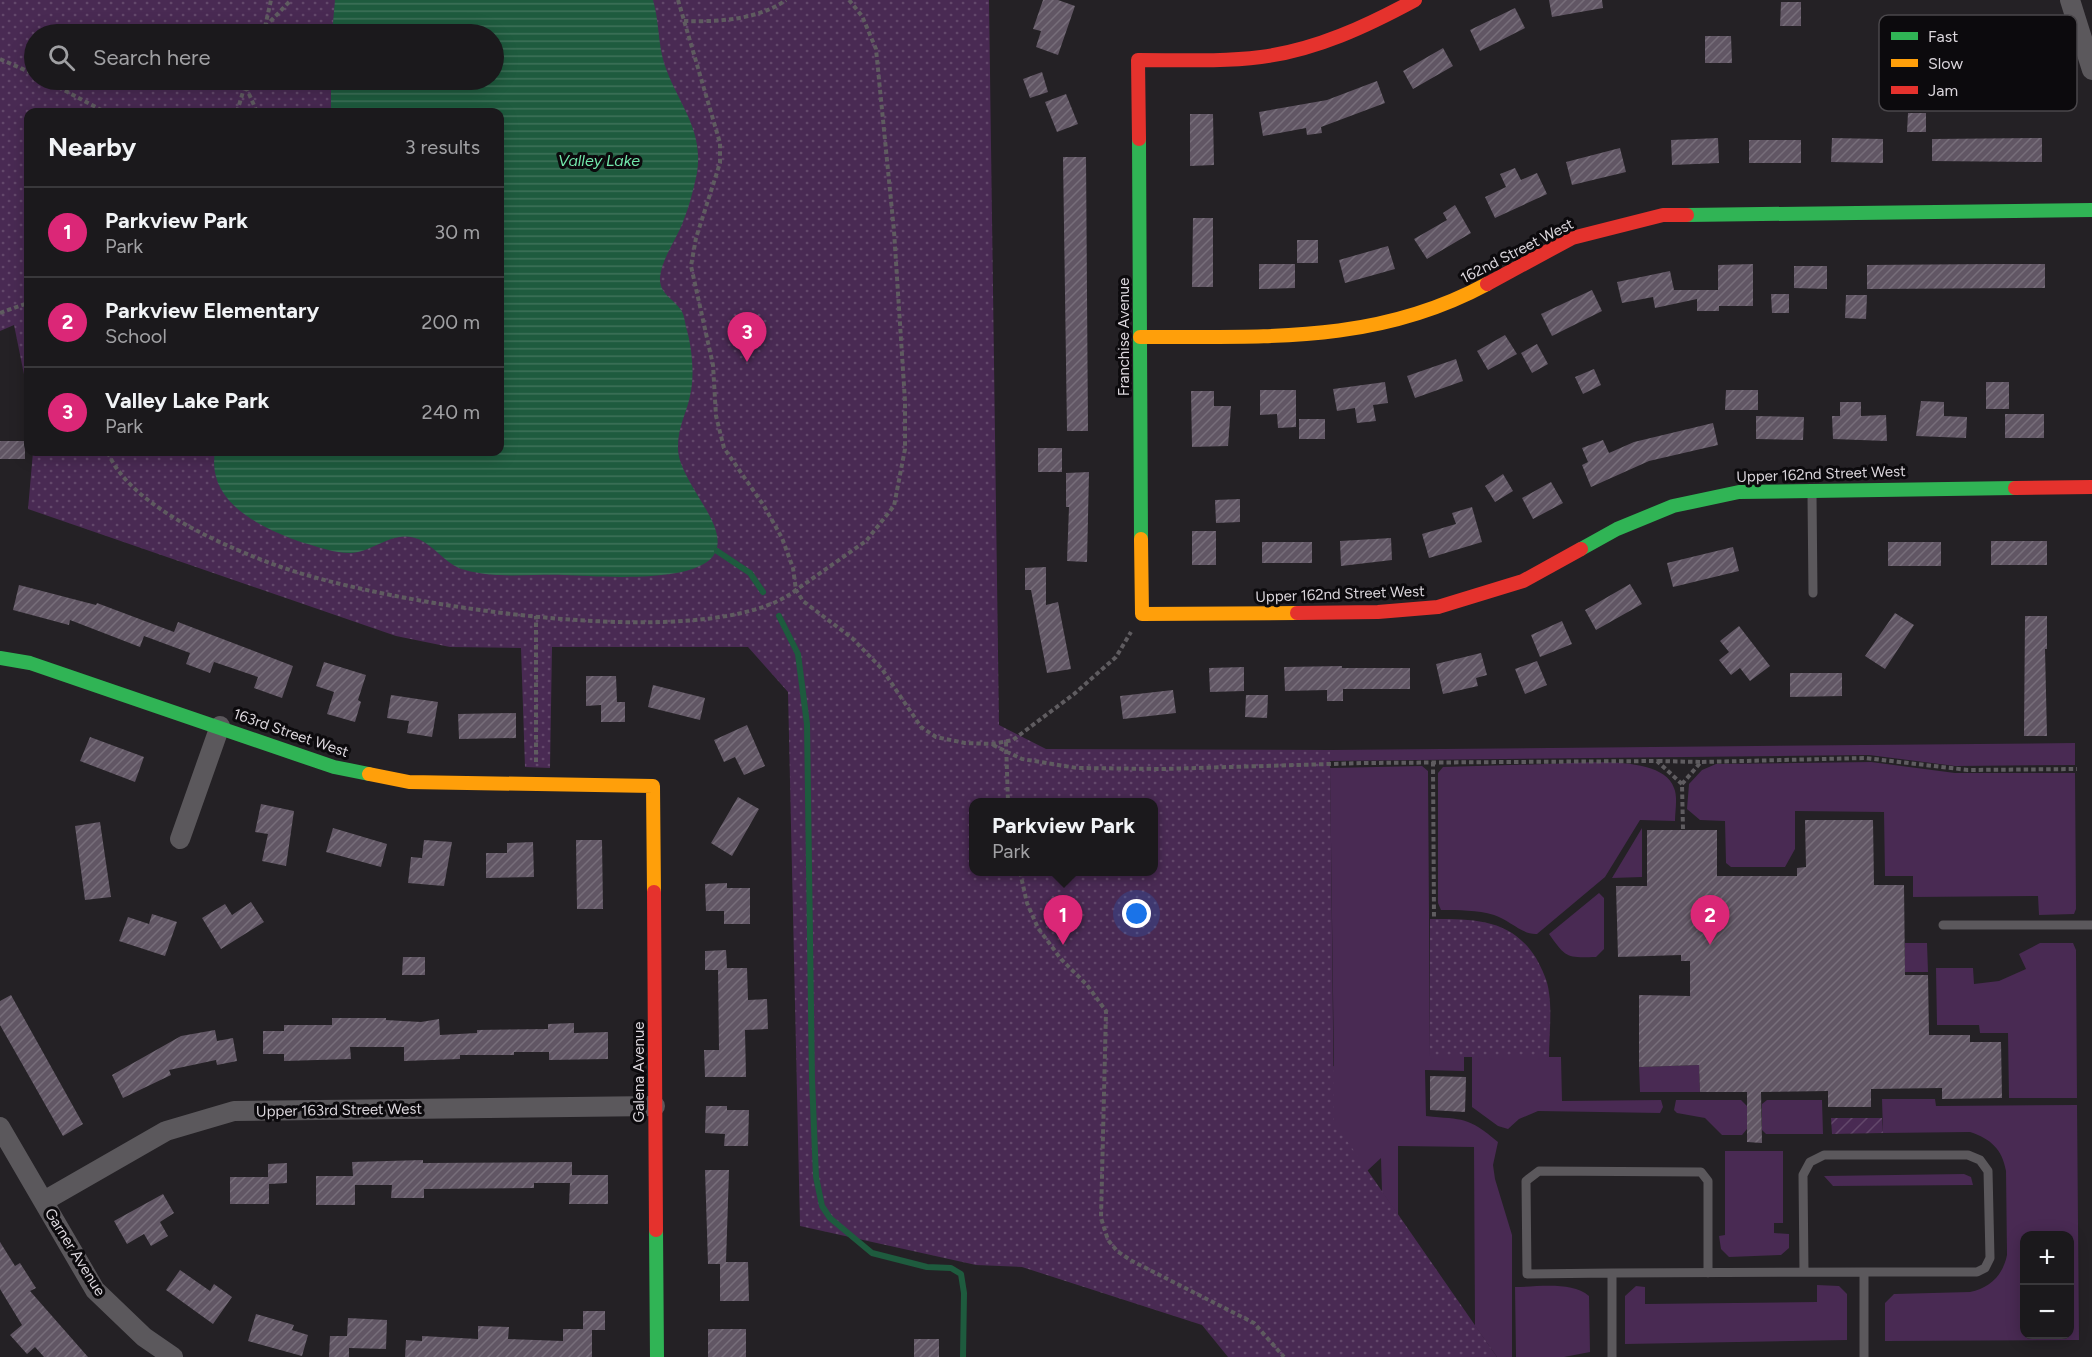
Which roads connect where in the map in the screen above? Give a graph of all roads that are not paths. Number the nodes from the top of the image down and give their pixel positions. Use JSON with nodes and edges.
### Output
{"nodes":[{"id":1,"x":1415,"y":0,"type":"edge"},
{"id":2,"x":2070,"y":0,"type":"edge"},
{"id":3,"x":2075,"y":15,"type":"edge"},
{"id":4,"x":2077,"y":22,"type":"edge"},
{"id":5,"x":2092,"y":70,"type":"edge"},
{"id":6,"x":2092,"y":210,"type":"edge"},
{"id":7,"x":1140,"y":337,"type":"junction"},
{"id":8,"x":2092,"y":487,"type":"edge"},
{"id":9,"x":1812,"y":489,"type":"junction"},
{"id":10,"x":1813,"y":593,"type":"dead end"},
{"id":11,"x":1142,"y":614,"type":"joint"},
{"id":12,"x":0,"y":658,"type":"edge"},
{"id":13,"x":220,"y":726,"type":"junction"},
{"id":14,"x":654,"y":786,"type":"joint"},
{"id":15,"x":180,"y":838,"type":"dead end"},
{"id":16,"x":1944,"y":925,"type":"dead end"},
{"id":17,"x":2092,"y":925,"type":"edge"},
{"id":18,"x":655,"y":1106,"type":"junction"},
{"id":19,"x":0,"y":1127,"type":"edge"},
{"id":20,"x":44,"y":1201,"type":"junction"},
{"id":21,"x":1804,"y":1272,"type":"junction"},
{"id":22,"x":1864,"y":1272,"type":"junction"},
{"id":23,"x":1612,"y":1273,"type":"junction"},
{"id":24,"x":1708,"y":1274,"type":"junction"},
{"id":25,"x":172,"y":1357,"type":"edge"},
{"id":26,"x":657,"y":1357,"type":"edge"},
{"id":27,"x":1612,"y":1357,"type":"edge"},
{"id":28,"x":1864,"y":1357,"type":"edge"}],
"edges":[{"from":1,"to":7,"type":"street","name":"Franchise Avenue"},
{"from":2,"to":3,"type":"street"},
{"from":4,"to":5,"type":"street"},
{"from":6,"to":7,"type":"street","name":"162nd Street West"},
{"from":7,"to":11,"type":"street","name":"Franchise Avenue"},
{"from":8,"to":9,"type":"street","name":"Upper 162nd Street West"},
{"from":9,"to":10,"type":"lane"},
{"from":9,"to":11,"type":"street","name":"Upper 162nd Street West"},
{"from":12,"to":13,"type":"street","name":"163rd Street West"},
{"from":13,"to":14,"type":"street","name":"163rd Street West"},
{"from":13,"to":15,"type":"street"},
{"from":14,"to":18,"type":"street","name":"Galena Avenue"},
{"from":16,"to":17,"type":"lane"},
{"from":18,"to":20,"type":"street","name":"Upper 163rd Street West"},
{"from":18,"to":26,"type":"street","name":"Galena Avenue"},
{"from":19,"to":20,"type":"street","name":"Garner Avenue"},
{"from":20,"to":25,"type":"street","name":"Garner Avenue"},
{"from":21,"to":22,"type":"lane"},
{"from":21,"to":22,"type":"lane"},
{"from":21,"to":24,"type":"lane"},
{"from":22,"to":28,"type":"lane"},
{"from":23,"to":24,"type":"lane"},
{"from":23,"to":24,"type":"lane"},
{"from":23,"to":27,"type":"lane"}]}
